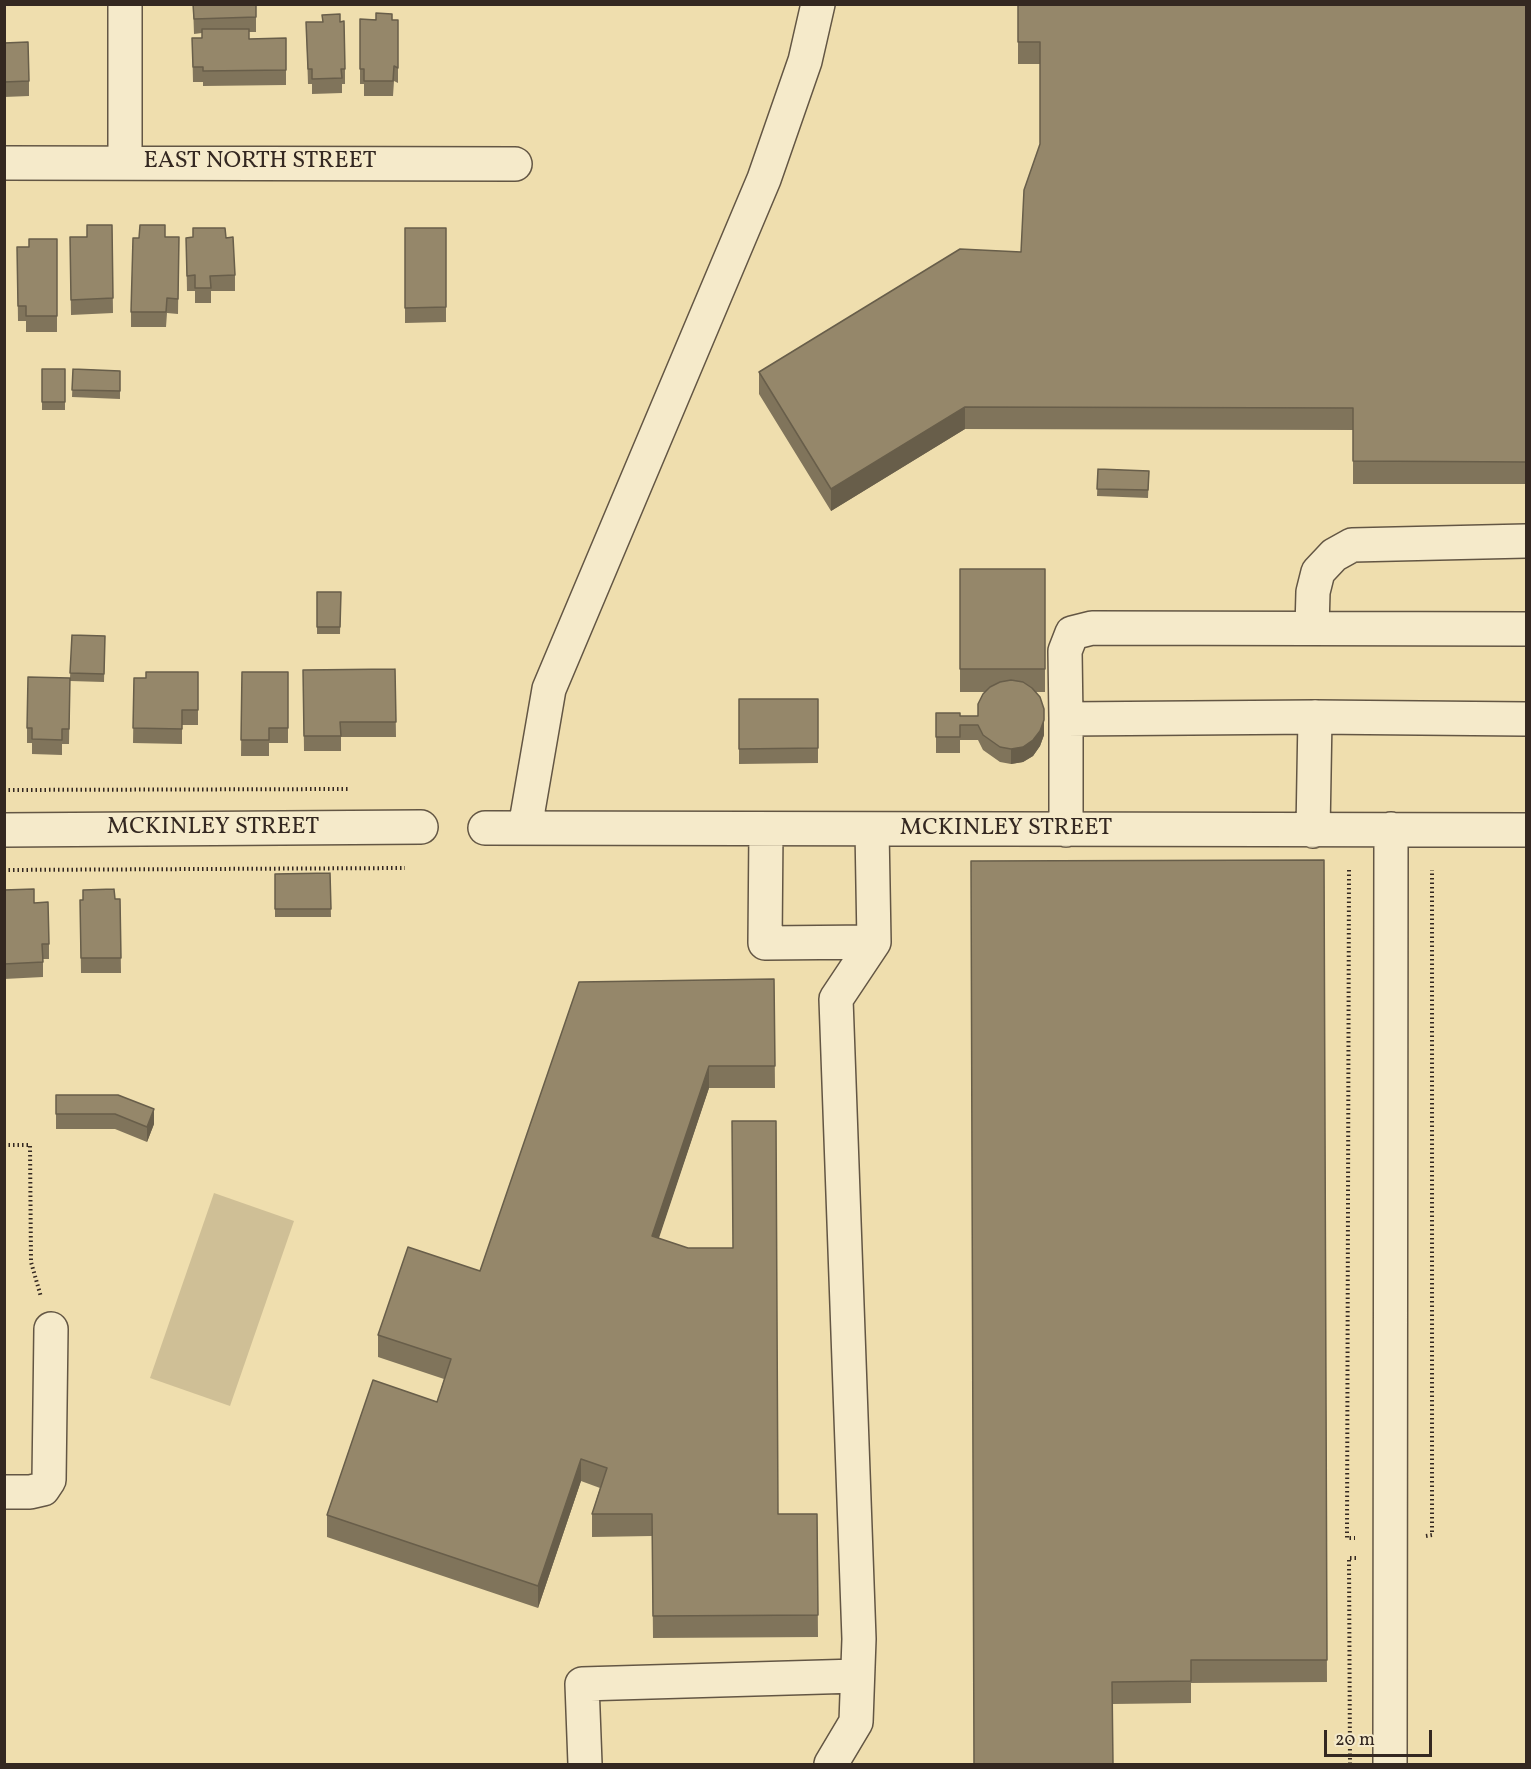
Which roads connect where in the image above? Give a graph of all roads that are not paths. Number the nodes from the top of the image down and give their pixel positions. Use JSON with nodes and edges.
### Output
{"nodes":[{"id":1,"x":124,"y":4,"type":"edge"},
{"id":2,"x":818,"y":4,"type":"edge"},
{"id":3,"x":4,"y":163,"type":"edge"},
{"id":4,"x":125,"y":163,"type":"junction"},
{"id":5,"x":515,"y":164,"type":"dead end"},
{"id":6,"x":1527,"y":542,"type":"edge"},
{"id":7,"x":1312,"y":628,"type":"junction"},
{"id":8,"x":1527,"y":629,"type":"edge"},
{"id":9,"x":1315,"y":717,"type":"junction"},
{"id":10,"x":1527,"y":718,"type":"edge"},
{"id":11,"x":1066,"y":719,"type":"junction"},
{"id":12,"x":421,"y":827,"type":"dead end"},
{"id":13,"x":485,"y":828,"type":"dead end"},
{"id":14,"x":525,"y":828,"type":"junction"},
{"id":15,"x":766,"y":828,"type":"junction"},
{"id":16,"x":872,"y":829,"type":"junction"},
{"id":17,"x":1391,"y":829,"type":"junction"},
{"id":18,"x":4,"y":830,"type":"edge"},
{"id":19,"x":1066,"y":830,"type":"junction"},
{"id":20,"x":1527,"y":830,"type":"edge"},
{"id":21,"x":1313,"y":831,"type":"junction"},
{"id":22,"x":874,"y":942,"type":"junction"},
{"id":23,"x":51,"y":1329,"type":"road end"},
{"id":24,"x":4,"y":1492,"type":"edge"},
{"id":25,"x":857,"y":1676,"type":"junction"},
{"id":26,"x":585,"y":1764,"type":"edge"},
{"id":27,"x":831,"y":1764,"type":"edge"},
{"id":28,"x":1390,"y":1764,"type":"edge"}],
"edges":[{"from":1,"to":4,"type":"street"},
{"from":2,"to":14,"type":"street"},
{"from":3,"to":4,"type":"street","name":"EAST NORTH STREET"},
{"from":4,"to":5,"type":"street","name":"EAST NORTH STREET"},
{"from":6,"to":7,"type":"street"},
{"from":7,"to":8,"type":"street"},
{"from":7,"to":11,"type":"street"},
{"from":9,"to":10,"type":"street"},
{"from":9,"to":11,"type":"street"},
{"from":9,"to":21,"type":"street"},
{"from":11,"to":19,"type":"street"},
{"from":12,"to":18,"type":"street","name":"MCKINLEY STREET"},
{"from":13,"to":14,"type":"street","name":"MCKINLEY STREET"},
{"from":14,"to":15,"type":"street","name":"MCKINLEY STREET"},
{"from":15,"to":16,"type":"street","name":"MCKINLEY STREET"},
{"from":15,"to":22,"type":"street"},
{"from":16,"to":19,"type":"street","name":"MCKINLEY STREET"},
{"from":16,"to":22,"type":"street"},
{"from":17,"to":20,"type":"street","name":"MCKINLEY STREET"},
{"from":17,"to":21,"type":"street","name":"MCKINLEY STREET"},
{"from":17,"to":28,"type":"street"},
{"from":19,"to":21,"type":"street","name":"MCKINLEY STREET"},
{"from":22,"to":25,"type":"street"},
{"from":23,"to":24,"type":"street"},
{"from":25,"to":26,"type":"street"},
{"from":25,"to":27,"type":"street"}]}
